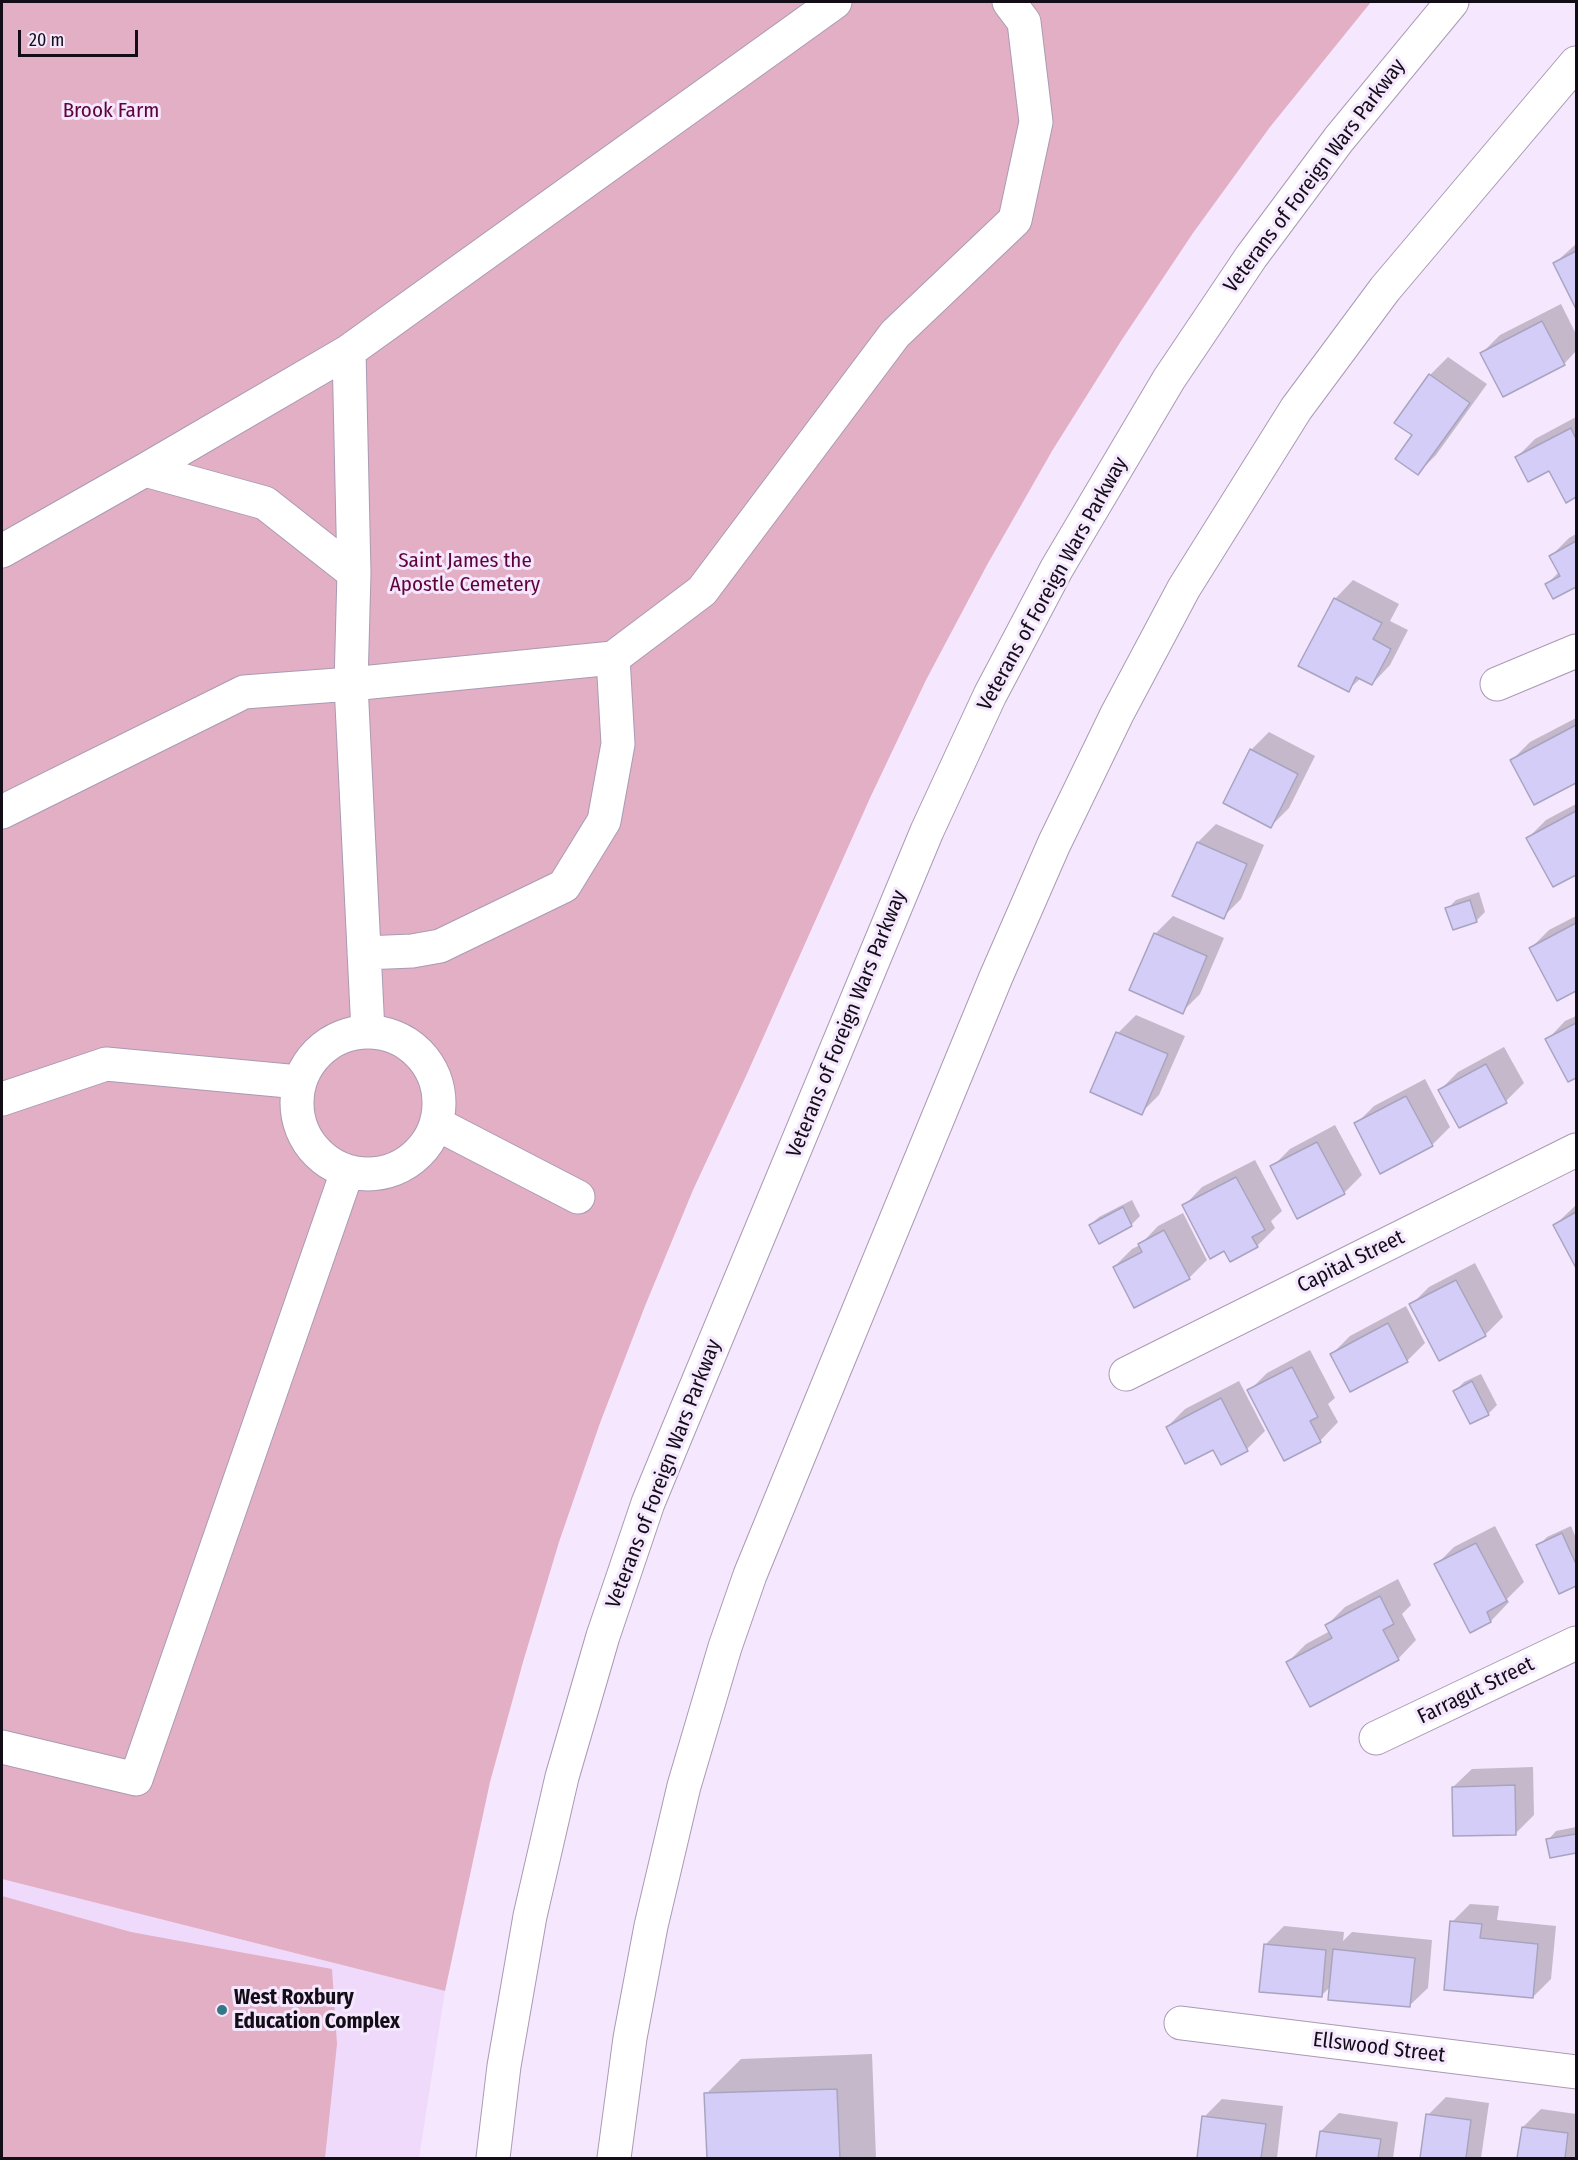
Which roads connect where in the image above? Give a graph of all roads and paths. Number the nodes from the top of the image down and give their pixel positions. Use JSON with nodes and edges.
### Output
{"nodes":[{"id":1,"x":835,"y":2,"type":"edge"},
{"id":2,"x":1009,"y":2,"type":"edge"},
{"id":3,"x":1452,"y":2,"type":"edge"},
{"id":4,"x":1576,"y":63,"type":"edge"},
{"id":5,"x":349,"y":351,"type":"junction"},
{"id":6,"x":145,"y":470,"type":"junction"},
{"id":7,"x":2,"y":551,"type":"edge"},
{"id":8,"x":354,"y":573,"type":"junction"},
{"id":9,"x":1576,"y":651,"type":"edge"},
{"id":10,"x":613,"y":658,"type":"junction"},
{"id":11,"x":351,"y":684,"type":"junction"},
{"id":12,"x":1497,"y":684,"type":"dead end"},
{"id":13,"x":2,"y":812,"type":"edge"},
{"id":14,"x":364,"y":953,"type":"junction"},
{"id":15,"x":368,"y":1032,"type":"junction"},
{"id":16,"x":299,"y":1082,"type":"junction"},
{"id":17,"x":2,"y":1099,"type":"edge"},
{"id":18,"x":437,"y":1124,"type":"junction"},
{"id":19,"x":1576,"y":1150,"type":"edge"},
{"id":20,"x":347,"y":1172,"type":"junction"},
{"id":21,"x":578,"y":1197,"type":"dead end"},
{"id":22,"x":1126,"y":1374,"type":"dead end"},
{"id":23,"x":1576,"y":1643,"type":"edge"},
{"id":24,"x":1376,"y":1738,"type":"dead end"},
{"id":25,"x":2,"y":1747,"type":"edge"},
{"id":26,"x":1182,"y":2023,"type":"dead end"},
{"id":27,"x":1576,"y":2072,"type":"edge"},
{"id":28,"x":493,"y":2158,"type":"edge"},
{"id":29,"x":614,"y":2158,"type":"edge"}],
"edges":[{"from":1,"to":5,"type":"main road"},
{"from":2,"to":10,"type":"main road"},
{"from":3,"to":28,"type":"main road","name":"Veterans of Foreign Wars Parkway"},
{"from":4,"to":29,"type":"main road"},
{"from":5,"to":6,"type":"main road"},
{"from":5,"to":8,"type":"main road"},
{"from":6,"to":7,"type":"main road"},
{"from":6,"to":8,"type":"main road"},
{"from":8,"to":11,"type":"main road"},
{"from":9,"to":12,"type":"main road"},
{"from":10,"to":11,"type":"main road"},
{"from":10,"to":14,"type":"main road"},
{"from":11,"to":13,"type":"main road"},
{"from":11,"to":14,"type":"main road"},
{"from":14,"to":15,"type":"main road"},
{"from":15,"to":16,"type":"main road"},
{"from":15,"to":18,"type":"main road"},
{"from":16,"to":17,"type":"main road"},
{"from":16,"to":20,"type":"main road"},
{"from":18,"to":20,"type":"main road"},
{"from":18,"to":21,"type":"main road"},
{"from":19,"to":22,"type":"main road","name":"Capital Street"},
{"from":20,"to":25,"type":"main road"},
{"from":23,"to":24,"type":"main road","name":"Farragut Street"},
{"from":26,"to":27,"type":"main road","name":"Ellswood Street"}]}
